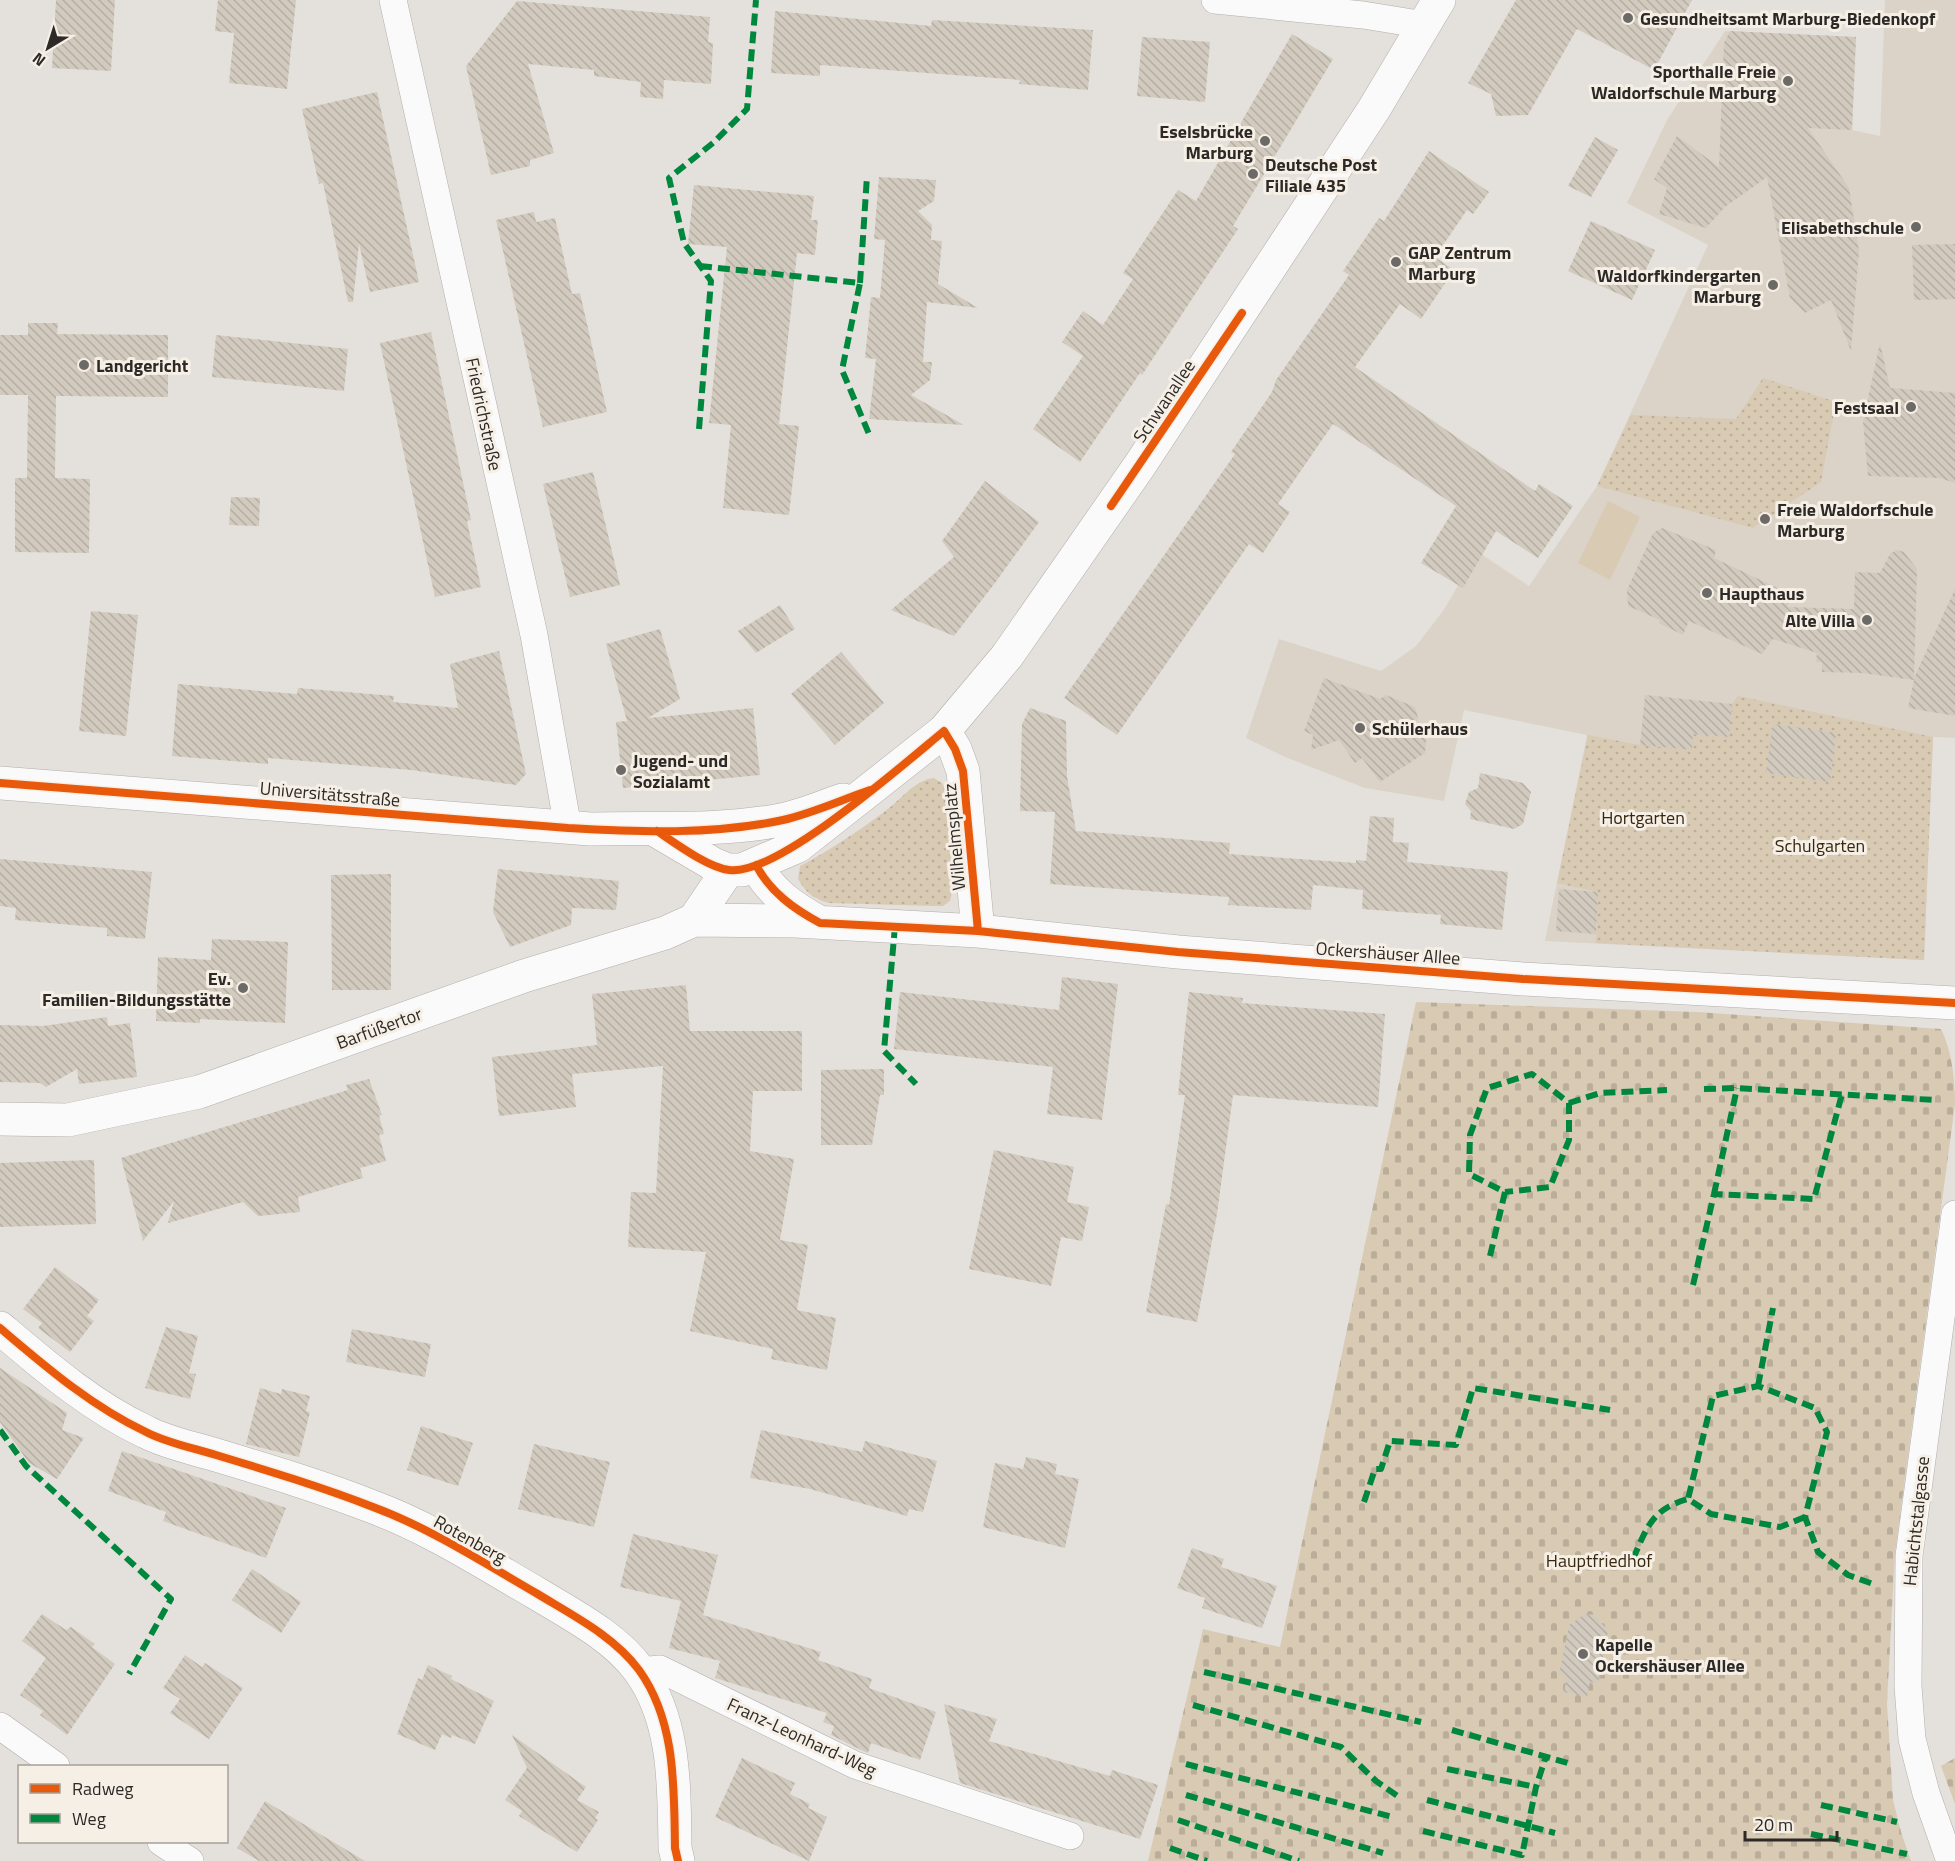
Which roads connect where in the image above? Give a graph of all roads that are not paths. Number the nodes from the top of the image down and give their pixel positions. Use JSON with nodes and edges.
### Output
{"nodes":[{"id":1,"x":393,"y":0,"type":"edge"},
{"id":2,"x":1215,"y":0,"type":"edge"},
{"id":3,"x":1432,"y":12,"type":"edge"},
{"id":4,"x":944,"y":731,"type":"junction"},
{"id":5,"x":0,"y":783,"type":"edge"},
{"id":6,"x":870,"y":790,"type":"junction"},
{"id":7,"x":568,"y":828,"type":"junction"},
{"id":8,"x":657,"y":831,"type":"junction"},
{"id":9,"x":742,"y":868,"type":"junction"},
{"id":10,"x":694,"y":920,"type":"junction"},
{"id":11,"x":820,"y":923,"type":"junction"},
{"id":12,"x":978,"y":931,"type":"junction"},
{"id":13,"x":1955,"y":1002,"type":"edge"},
{"id":14,"x":0,"y":1119,"type":"edge"},
{"id":15,"x":1955,"y":1214,"type":"edge"},
{"id":16,"x":0,"y":1328,"type":"edge"},
{"id":17,"x":640,"y":1671,"type":"junction"},
{"id":18,"x":0,"y":1726,"type":"edge"},
{"id":19,"x":53,"y":1765,"type":"edge"},
{"id":20,"x":1070,"y":1836,"type":"dead end"},
{"id":21,"x":163,"y":1843,"type":"edge"},
{"id":22,"x":190,"y":1861,"type":"edge"},
{"id":23,"x":678,"y":1861,"type":"edge"},
{"id":24,"x":1950,"y":1861,"type":"edge"}],
"edges":[{"from":1,"to":7,"type":"street","name":"Friedrichstraße"},
{"from":2,"to":3,"type":"street"},
{"from":3,"to":4,"type":"street","name":"Schwanallee"},
{"from":4,"to":6,"type":"street"},
{"from":4,"to":12,"type":"street","name":"Wilhelmsplatz"},
{"from":5,"to":7,"type":"street","name":"Universitätsstraße"},
{"from":6,"to":8,"type":"street","name":"Universitätsstraße"},
{"from":6,"to":9,"type":"street"},
{"from":7,"to":8,"type":"street","name":"Universitätsstraße"},
{"from":8,"to":9,"type":"street"},
{"from":9,"to":10,"type":"street"},
{"from":9,"to":11,"type":"street"},
{"from":10,"to":11,"type":"street","name":"Ockershäuser Allee"},
{"from":10,"to":14,"type":"street","name":"Barfüßertor"},
{"from":11,"to":12,"type":"street","name":"Ockershäuser Allee"},
{"from":12,"to":13,"type":"street","name":"Ockershäuser Allee"},
{"from":15,"to":24,"type":"street","name":"Habichtstalgasse"},
{"from":16,"to":17,"type":"street","name":"Rotenberg"},
{"from":17,"to":20,"type":"street","name":"Franz-Leonhard-Weg"},
{"from":17,"to":23,"type":"street","name":"Rotenberg"},
{"from":18,"to":19,"type":"street"},
{"from":21,"to":22,"type":"street"}]}
